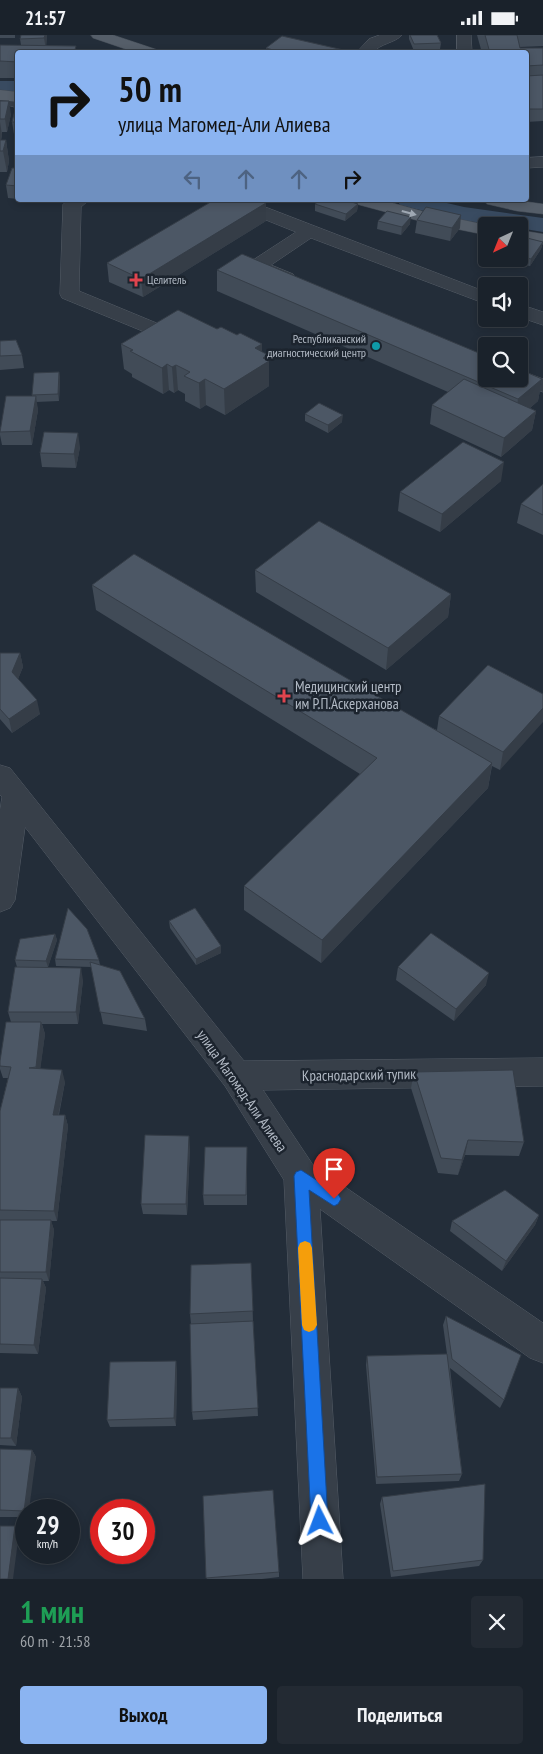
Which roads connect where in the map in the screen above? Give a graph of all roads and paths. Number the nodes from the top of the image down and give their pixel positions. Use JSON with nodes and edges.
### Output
{"nodes":[{"id":1,"x":98,"y":35,"type":"edge"},
{"id":2,"x":395,"y":35,"type":"edge"},
{"id":3,"x":464,"y":35,"type":"edge"},
{"id":4,"x":144,"y":50,"type":"edge"},
{"id":5,"x":366,"y":50,"type":"edge"},
{"id":6,"x":465,"y":50,"type":"edge"},
{"id":7,"x":0,"y":97,"type":"edge"},
{"id":8,"x":15,"y":97,"type":"edge"},
{"id":9,"x":15,"y":102,"type":"edge"},
{"id":10,"x":543,"y":162,"type":"edge"},
{"id":11,"x":529,"y":163,"type":"edge"},
{"id":12,"x":77,"y":202,"type":"edge"},
{"id":13,"x":237,"y":202,"type":"edge"},
{"id":14,"x":369,"y":202,"type":"edge"},
{"id":15,"x":501,"y":202,"type":"edge"},
{"id":16,"x":543,"y":209,"type":"edge"},
{"id":17,"x":478,"y":228,"type":"edge"},
{"id":18,"x":309,"y":231,"type":"junction"},
{"id":19,"x":528,"y":236,"type":"edge"},
{"id":20,"x":543,"y":239,"type":"edge"},
{"id":21,"x":303,"y":285,"type":"edge"},
{"id":22,"x":478,"y":295,"type":"edge"},
{"id":23,"x":528,"y":313,"type":"edge"},
{"id":24,"x":543,"y":319,"type":"edge"},
{"id":25,"x":164,"y":333,"type":"edge"},
{"id":26,"x":528,"y":380,"type":"edge"},
{"id":27,"x":543,"y":386,"type":"edge"},
{"id":28,"x":8,"y":785,"type":"edge"},
{"id":29,"x":0,"y":900,"type":"edge"},
{"id":30,"x":543,"y":1072,"type":"edge"},
{"id":31,"x":236,"y":1077,"type":"junction"},
{"id":32,"x":301,"y":1176,"type":"junction"},
{"id":33,"x":543,"y":1345,"type":"edge"},
{"id":34,"x":323,"y":1579,"type":"edge"}],
"edges":[{"from":1,"to":4,"type":"main road"},
{"from":2,"to":5,"type":"street"},
{"from":3,"to":6,"type":"street"},
{"from":7,"to":8,"type":"main road"},
{"from":7,"to":9,"type":"street"},
{"from":10,"to":11,"type":"street"},
{"from":12,"to":25,"type":"street"},
{"from":13,"to":18,"type":"street"},
{"from":14,"to":17,"type":"main road","one_way":true},
{"from":15,"to":16,"type":"main road"},
{"from":18,"to":21,"type":"street"},
{"from":18,"to":22,"type":"street"},
{"from":19,"to":20,"type":"main road"},
{"from":23,"to":24,"type":"street"},
{"from":26,"to":27,"type":"street"},
{"from":28,"to":29,"type":"street"},
{"from":28,"to":31,"type":"street","name":"улица Магомед-Али Алиева"},
{"from":30,"to":31,"type":"street","name":"Краснодарский тупик"},
{"from":31,"to":32,"type":"street","name":"улица Магомед-Али Алиева"},
{"from":32,"to":33,"type":"street","name":"улица Магомед-Али Алиева"},
{"from":32,"to":34,"type":"street"}]}
